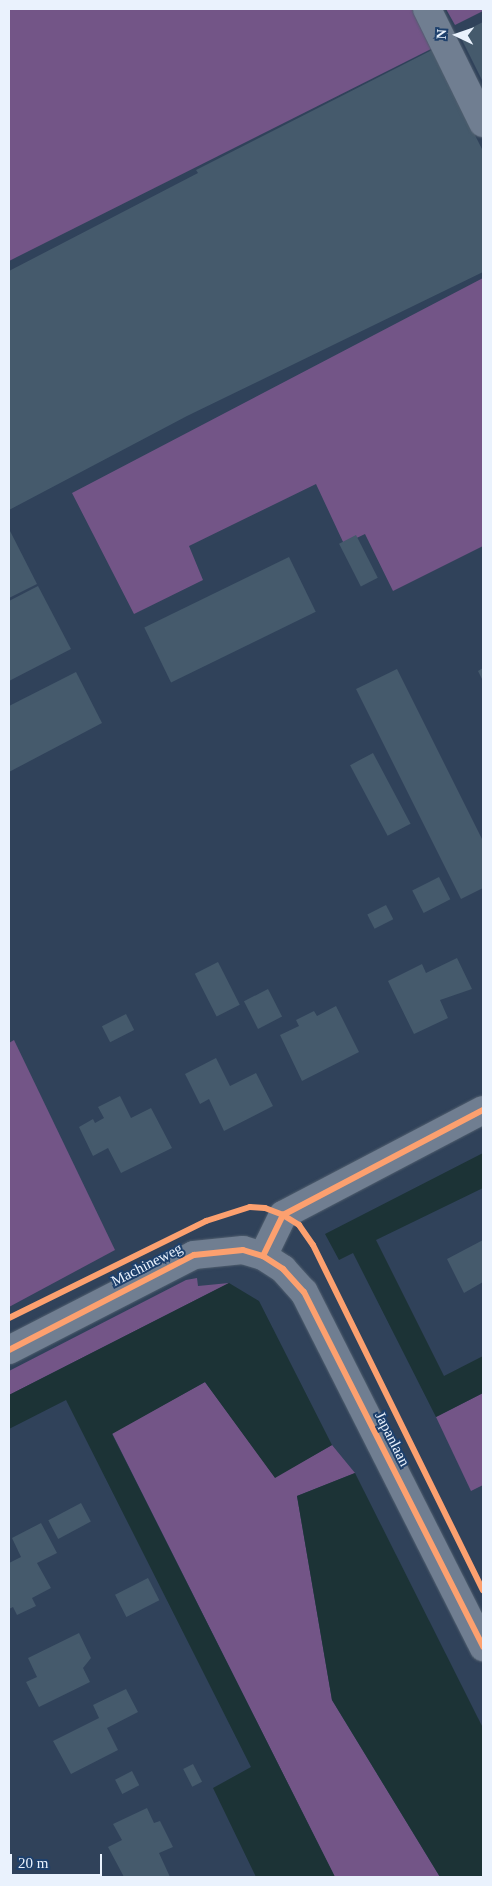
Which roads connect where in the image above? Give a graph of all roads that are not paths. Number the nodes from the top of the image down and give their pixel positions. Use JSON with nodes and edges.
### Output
{"nodes":[{"id":1,"x":427,"y":9,"type":"edge"},
{"id":2,"x":483,"y":123,"type":"edge"},
{"id":3,"x":483,"y":1110,"type":"edge"},
{"id":4,"x":263,"y":1256,"type":"junction"},
{"id":5,"x":9,"y":1350,"type":"edge"},
{"id":6,"x":483,"y":1647,"type":"edge"}],
"edges":[{"from":1,"to":2,"type":"street"},
{"from":3,"to":4,"type":"street"},
{"from":4,"to":5,"type":"street","name":"Machineweg"},
{"from":4,"to":6,"type":"street","name":"Japanlaan"}]}
